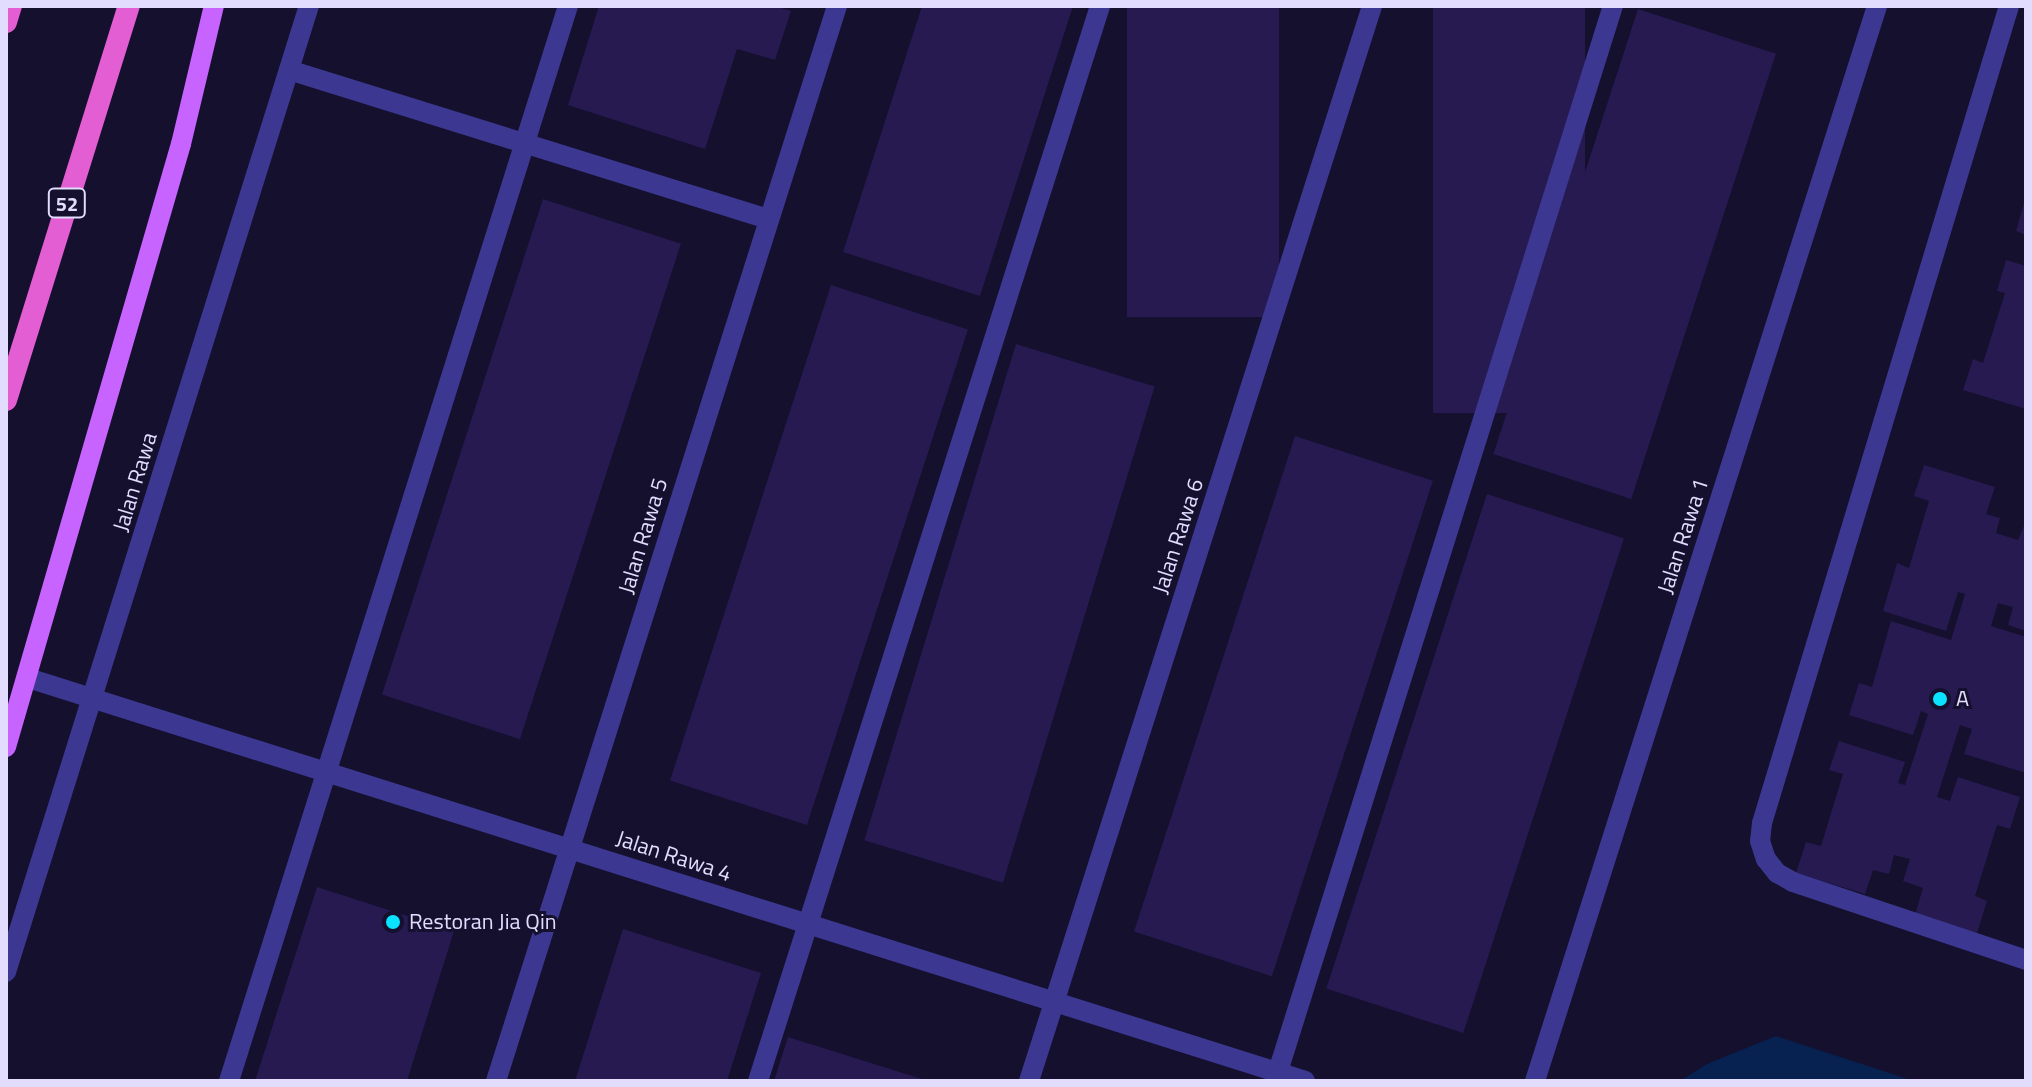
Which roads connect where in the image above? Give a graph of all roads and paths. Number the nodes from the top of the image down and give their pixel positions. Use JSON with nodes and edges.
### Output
{"nodes":[{"id":1,"x":11,"y":6,"type":"edge"},
{"id":2,"x":129,"y":6,"type":"edge"},
{"id":3,"x":214,"y":6,"type":"edge"},
{"id":4,"x":309,"y":6,"type":"edge"},
{"id":5,"x":568,"y":6,"type":"edge"},
{"id":6,"x":837,"y":6,"type":"edge"},
{"id":7,"x":1100,"y":6,"type":"edge"},
{"id":8,"x":1372,"y":6,"type":"edge"},
{"id":9,"x":1613,"y":6,"type":"edge"},
{"id":10,"x":1877,"y":6,"type":"edge"},
{"id":11,"x":2009,"y":6,"type":"edge"},
{"id":12,"x":6,"y":22,"type":"edge"},
{"id":13,"x":289,"y":70,"type":"junction"},
{"id":14,"x":525,"y":144,"type":"junction"},
{"id":15,"x":768,"y":219,"type":"junction"},
{"id":16,"x":6,"y":400,"type":"edge"},
{"id":17,"x":28,"y":678,"type":"junction"},
{"id":18,"x":93,"y":698,"type":"junction"},
{"id":19,"x":6,"y":747,"type":"edge"},
{"id":20,"x":328,"y":771,"type":"junction"},
{"id":21,"x":571,"y":848,"type":"junction"},
{"id":22,"x":809,"y":923,"type":"junction"},
{"id":23,"x":2026,"y":960,"type":"edge"},
{"id":24,"x":6,"y":972,"type":"edge"},
{"id":25,"x":1055,"y":1002,"type":"junction"},
{"id":26,"x":1276,"y":1077,"type":"edge"},
{"id":27,"x":229,"y":1081,"type":"edge"},
{"id":28,"x":496,"y":1081,"type":"edge"},
{"id":29,"x":758,"y":1081,"type":"edge"},
{"id":30,"x":1029,"y":1081,"type":"edge"},
{"id":31,"x":1305,"y":1081,"type":"edge"},
{"id":32,"x":1535,"y":1081,"type":"edge"}],
"edges":[{"from":1,"to":12,"type":"highway"},
{"from":2,"to":16,"type":"highway","number":"52"},
{"from":3,"to":17,"type":"main road"},
{"from":4,"to":13,"type":"street","name":"Jalan Rawa"},
{"from":5,"to":14,"type":"street"},
{"from":6,"to":15,"type":"street","name":"Jalan Rawa 5"},
{"from":7,"to":22,"type":"street"},
{"from":8,"to":25,"type":"street","name":"Jalan Rawa 6"},
{"from":9,"to":26,"type":"street"},
{"from":10,"to":32,"type":"street","name":"Jalan Rawa 1"},
{"from":11,"to":23,"type":"street"},
{"from":13,"to":14,"type":"street"},
{"from":13,"to":18,"type":"street","name":"Jalan Rawa"},
{"from":14,"to":15,"type":"street"},
{"from":14,"to":20,"type":"street"},
{"from":15,"to":21,"type":"street","name":"Jalan Rawa 5"},
{"from":17,"to":18,"type":"street","name":"Jalan Rawa 4"},
{"from":17,"to":19,"type":"main road"},
{"from":18,"to":20,"type":"street","name":"Jalan Rawa 4"},
{"from":18,"to":24,"type":"street","name":"Jalan Rawa"},
{"from":20,"to":21,"type":"street","name":"Jalan Rawa 4"},
{"from":20,"to":27,"type":"street"},
{"from":21,"to":22,"type":"street","name":"Jalan Rawa 4"},
{"from":21,"to":28,"type":"street","name":"Jalan Rawa 5"},
{"from":22,"to":25,"type":"street","name":"Jalan Rawa 4"},
{"from":22,"to":29,"type":"street"},
{"from":25,"to":26,"type":"street","name":"Jalan Rawa 4"},
{"from":25,"to":30,"type":"street","name":"Jalan Rawa 6"},
{"from":26,"to":31,"type":"street","name":"Jalan Rawa 4"}]}
